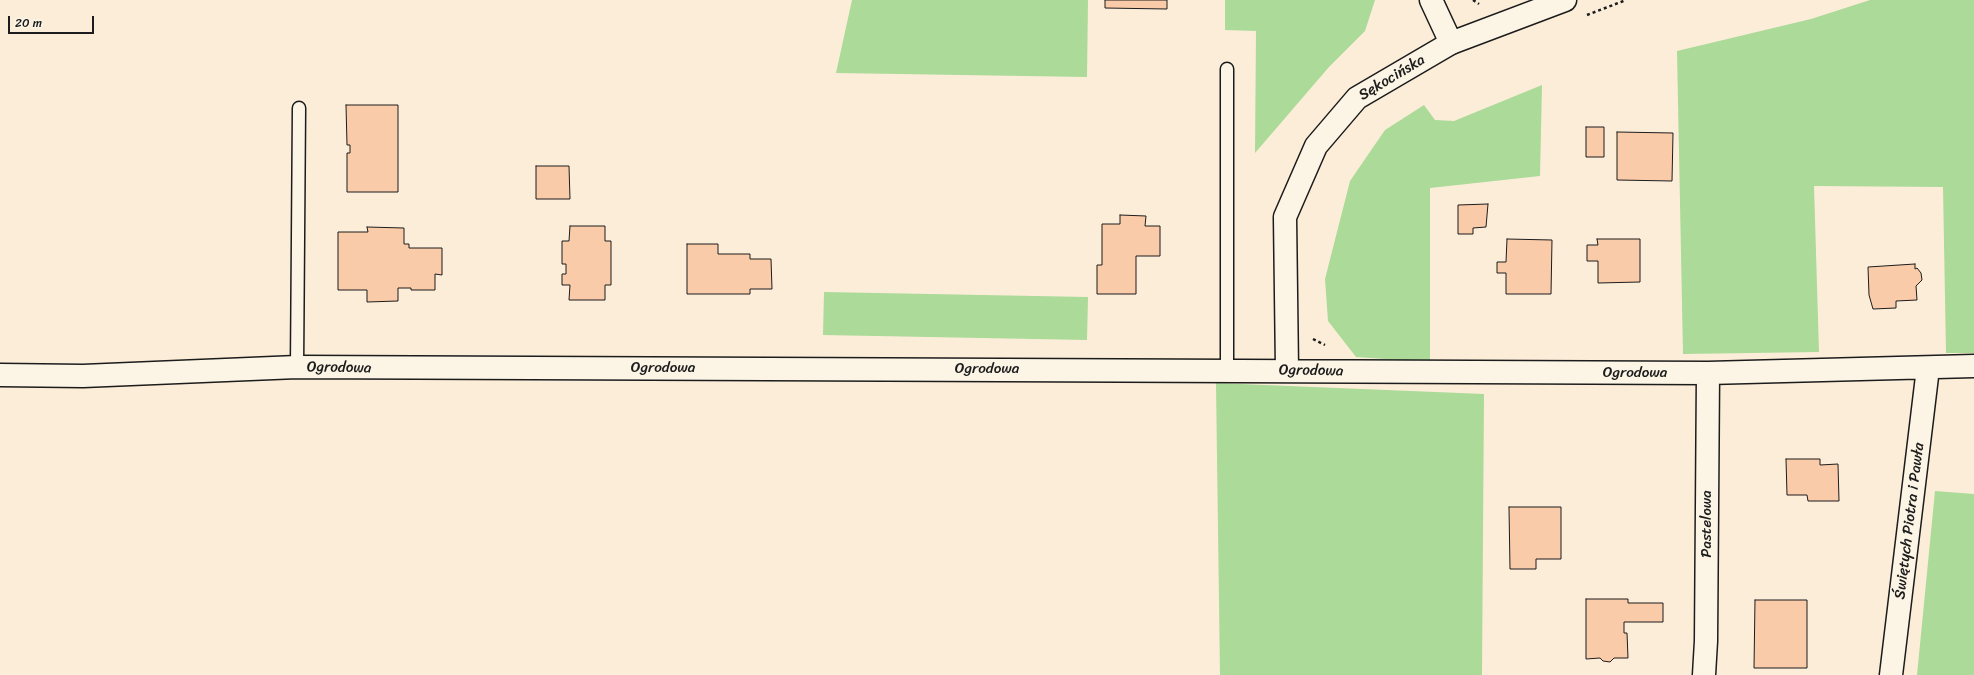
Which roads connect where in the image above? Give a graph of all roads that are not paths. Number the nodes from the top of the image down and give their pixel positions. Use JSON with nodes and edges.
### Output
{"nodes":[{"id":1,"x":1431,"y":0,"type":"edge"},
{"id":2,"x":1565,"y":0,"type":"edge"},
{"id":3,"x":1451,"y":43,"type":"junction"},
{"id":4,"x":1227,"y":69,"type":"dead end"},
{"id":5,"x":299,"y":108,"type":"dead end"},
{"id":6,"x":1974,"y":366,"type":"edge"},
{"id":7,"x":297,"y":367,"type":"junction"},
{"id":8,"x":1928,"y":368,"type":"junction"},
{"id":9,"x":1227,"y":370,"type":"junction"},
{"id":10,"x":1287,"y":370,"type":"junction"},
{"id":11,"x":1708,"y":373,"type":"junction"},
{"id":12,"x":0,"y":375,"type":"edge"},
{"id":13,"x":1704,"y":675,"type":"edge"},
{"id":14,"x":1892,"y":675,"type":"edge"}],
"edges":[{"from":1,"to":3,"type":"street"},
{"from":2,"to":3,"type":"street","name":"Sękocińska"},
{"from":3,"to":10,"type":"street","name":"Sękocińska"},
{"from":4,"to":9,"type":"lane"},
{"from":5,"to":7,"type":"lane"},
{"from":6,"to":8,"type":"street","name":"Ogrodowa"},
{"from":7,"to":9,"type":"street","name":"Ogrodowa"},
{"from":7,"to":12,"type":"street","name":"Ogrodowa"},
{"from":8,"to":11,"type":"street","name":"Ogrodowa"},
{"from":8,"to":14,"type":"street","name":"Świętych Piotra i Pawła"},
{"from":9,"to":10,"type":"street","name":"Ogrodowa"},
{"from":10,"to":11,"type":"street","name":"Ogrodowa"},
{"from":11,"to":13,"type":"street","name":"Pastelowa"}]}
